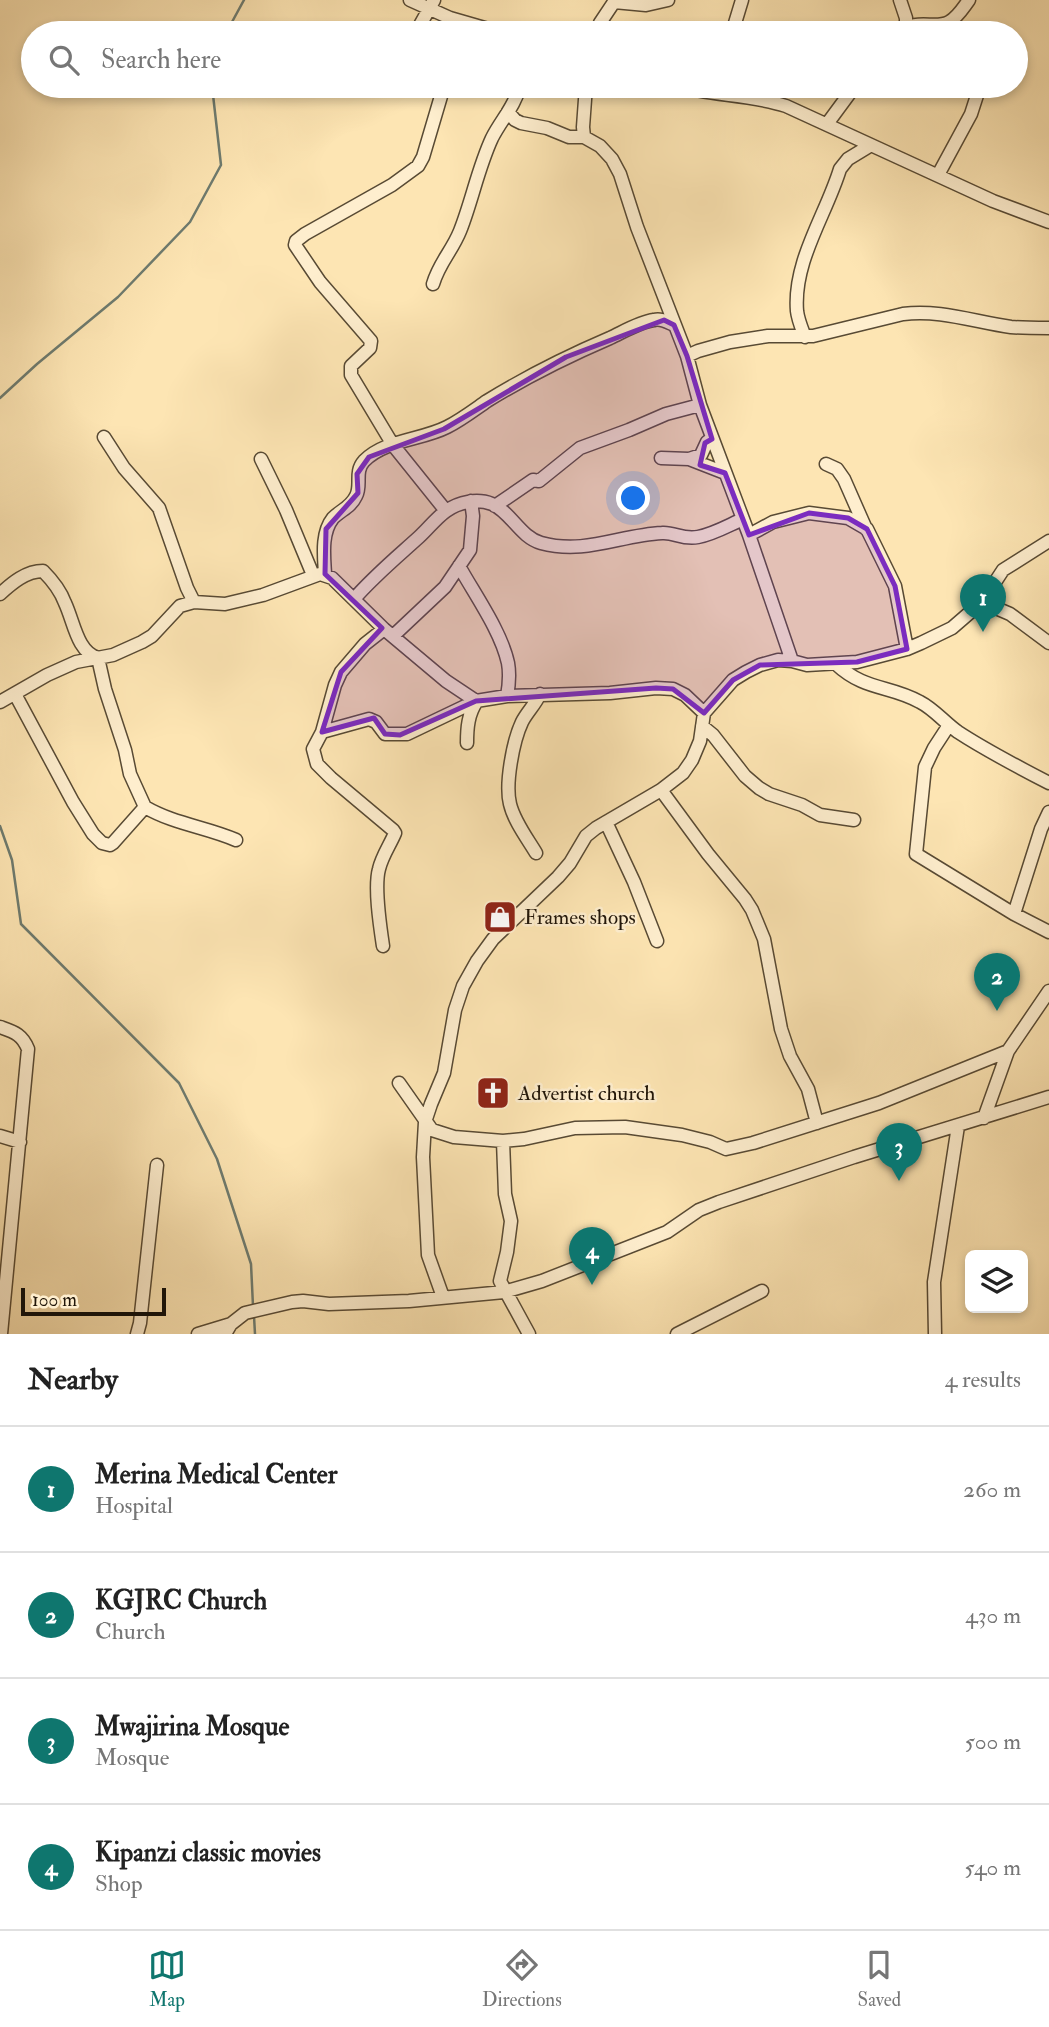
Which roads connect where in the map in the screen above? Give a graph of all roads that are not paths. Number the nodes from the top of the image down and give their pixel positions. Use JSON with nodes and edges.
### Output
{"nodes":[{"id":1,"x":410,"y":0,"type":"edge"},
{"id":2,"x":668,"y":0,"type":"edge"},
{"id":3,"x":742,"y":0,"type":"edge"},
{"id":4,"x":900,"y":0,"type":"edge"},
{"id":5,"x":969,"y":0,"type":"edge"},
{"id":6,"x":610,"y":1,"type":"edge"},
{"id":7,"x":432,"y":4,"type":"edge"},
{"id":8,"x":422,"y":21,"type":"edge"},
{"id":9,"x":457,"y":21,"type":"edge"},
{"id":10,"x":601,"y":21,"type":"edge"},
{"id":11,"x":736,"y":21,"type":"edge"},
{"id":12,"x":905,"y":21,"type":"edge"},
{"id":13,"x":950,"y":21,"type":"edge"},
{"id":14,"x":440,"y":98,"type":"edge"},
{"id":15,"x":517,"y":98,"type":"edge"},
{"id":16,"x":585,"y":98,"type":"edge"},
{"id":17,"x":762,"y":98,"type":"edge"},
{"id":18,"x":846,"y":98,"type":"edge"},
{"id":19,"x":976,"y":98,"type":"edge"},
{"id":20,"x":508,"y":112,"type":"junction"},
{"id":21,"x":827,"y":124,"type":"junction"},
{"id":22,"x":584,"y":137,"type":"junction"},
{"id":23,"x":871,"y":145,"type":"junction"},
{"id":24,"x":938,"y":175,"type":"junction"},
{"id":25,"x":1049,"y":222,"type":"edge"},
{"id":26,"x":433,"y":284,"type":"dead end"},
{"id":27,"x":674,"y":325,"type":"junction"},
{"id":28,"x":1049,"y":328,"type":"edge"},
{"id":29,"x":804,"y":337,"type":"junction"},
{"id":30,"x":687,"y":356,"type":"junction"},
{"id":31,"x":700,"y":405,"type":"junction"},
{"id":32,"x":104,"y":437,"type":"dead end"},
{"id":33,"x":712,"y":439,"type":"junction"},
{"id":34,"x":393,"y":445,"type":"junction"},
{"id":35,"x":661,"y":458,"type":"dead end"},
{"id":36,"x":261,"y":459,"type":"dead end"},
{"id":37,"x":689,"y":459,"type":"junction"},
{"id":38,"x":827,"y":464,"type":"dead end"},
{"id":39,"x":725,"y":473,"type":"junction"},
{"id":40,"x":471,"y":501,"type":"junction"},
{"id":41,"x":495,"y":506,"type":"junction"},
{"id":42,"x":446,"y":511,"type":"junction"},
{"id":43,"x":743,"y":519,"type":"junction"},
{"id":44,"x":867,"y":529,"type":"junction"},
{"id":45,"x":749,"y":535,"type":"junction"},
{"id":46,"x":1049,"y":541,"type":"edge"},
{"id":47,"x":459,"y":566,"type":"junction"},
{"id":48,"x":319,"y":575,"type":"junction"},
{"id":49,"x":0,"y":594,"type":"edge"},
{"id":50,"x":354,"y":599,"type":"junction"},
{"id":51,"x":194,"y":602,"type":"junction"},
{"id":52,"x":982,"y":602,"type":"junction"},
{"id":53,"x":389,"y":633,"type":"junction"},
{"id":54,"x":1049,"y":643,"type":"edge"},
{"id":55,"x":907,"y":649,"type":"junction"},
{"id":56,"x":99,"y":658,"type":"junction"},
{"id":57,"x":792,"y":661,"type":"junction"},
{"id":58,"x":836,"y":664,"type":"junction"},
{"id":59,"x":15,"y":694,"type":"junction"},
{"id":60,"x":540,"y":694,"type":"junction"},
{"id":61,"x":508,"y":696,"type":"junction"},
{"id":62,"x":477,"y":701,"type":"junction"},
{"id":63,"x":0,"y":702,"type":"edge"},
{"id":64,"x":703,"y":719,"type":"junction"},
{"id":65,"x":949,"y":725,"type":"junction"},
{"id":66,"x":322,"y":732,"type":"junction"},
{"id":67,"x":467,"y":743,"type":"dead end"},
{"id":68,"x":1049,"y":783,"type":"edge"},
{"id":69,"x":661,"y":790,"type":"junction"},
{"id":70,"x":145,"y":807,"type":"junction"},
{"id":71,"x":1049,"y":811,"type":"edge"},
{"id":72,"x":854,"y":820,"type":"dead end"},
{"id":73,"x":606,"y":822,"type":"junction"},
{"id":74,"x":236,"y":840,"type":"dead end"},
{"id":75,"x":536,"y":853,"type":"dead end"},
{"id":76,"x":1014,"y":914,"type":"junction"},
{"id":77,"x":1049,"y":932,"type":"edge"},
{"id":78,"x":657,"y":941,"type":"dead end"},
{"id":79,"x":383,"y":946,"type":"dead end"},
{"id":80,"x":1049,"y":991,"type":"edge"},
{"id":81,"x":0,"y":1027,"type":"edge"},
{"id":82,"x":1007,"y":1051,"type":"junction"},
{"id":83,"x":399,"y":1083,"type":"dead end"},
{"id":84,"x":1049,"y":1097,"type":"edge"},
{"id":85,"x":984,"y":1118,"type":"junction"},
{"id":86,"x":425,"y":1122,"type":"junction"},
{"id":87,"x":817,"y":1123,"type":"junction"},
{"id":88,"x":958,"y":1126,"type":"junction"},
{"id":89,"x":0,"y":1136,"type":"edge"},
{"id":90,"x":503,"y":1141,"type":"junction"},
{"id":91,"x":20,"y":1142,"type":"junction"},
{"id":92,"x":157,"y":1165,"type":"dead end"},
{"id":93,"x":762,"y":1291,"type":"dead end"},
{"id":94,"x":504,"y":1292,"type":"junction"},
{"id":95,"x":443,"y":1297,"type":"junction"},
{"id":96,"x":228,"y":1329,"type":"edge"},
{"id":97,"x":1,"y":1334,"type":"edge"},
{"id":98,"x":137,"y":1334,"type":"edge"},
{"id":99,"x":198,"y":1334,"type":"edge"},
{"id":100,"x":529,"y":1334,"type":"edge"},
{"id":101,"x":677,"y":1334,"type":"edge"},
{"id":102,"x":935,"y":1334,"type":"edge"}],
"edges":[{"from":1,"to":7,"type":"street"},
{"from":2,"to":6,"type":"street"},
{"from":3,"to":11,"type":"street"},
{"from":4,"to":12,"type":"street"},
{"from":5,"to":13,"type":"street"},
{"from":6,"to":10,"type":"street"},
{"from":7,"to":8,"type":"street"},
{"from":7,"to":9,"type":"street"},
{"from":14,"to":34,"type":"street"},
{"from":15,"to":20,"type":"street"},
{"from":16,"to":22,"type":"street"},
{"from":17,"to":21,"type":"street"},
{"from":18,"to":21,"type":"street"},
{"from":19,"to":24,"type":"street"},
{"from":20,"to":22,"type":"street"},
{"from":20,"to":26,"type":"street"},
{"from":21,"to":23,"type":"street"},
{"from":22,"to":27,"type":"street"},
{"from":23,"to":24,"type":"street"},
{"from":23,"to":29,"type":"street"},
{"from":24,"to":25,"type":"street"},
{"from":27,"to":30,"type":"street"},
{"from":27,"to":34,"type":"street"},
{"from":28,"to":29,"type":"street"},
{"from":29,"to":30,"type":"street"},
{"from":30,"to":31,"type":"street"},
{"from":31,"to":33,"type":"street"},
{"from":31,"to":41,"type":"street"},
{"from":32,"to":51,"type":"street"},
{"from":33,"to":37,"type":"street"},
{"from":33,"to":39,"type":"street"},
{"from":34,"to":42,"type":"street"},
{"from":34,"to":48,"type":"street"},
{"from":35,"to":37,"type":"street"},
{"from":36,"to":48,"type":"street"},
{"from":37,"to":39,"type":"street"},
{"from":38,"to":44,"type":"street"},
{"from":39,"to":43,"type":"street"},
{"from":40,"to":41,"type":"street"},
{"from":40,"to":42,"type":"street"},
{"from":40,"to":47,"type":"street"},
{"from":41,"to":43,"type":"street"},
{"from":42,"to":50,"type":"street"},
{"from":43,"to":45,"type":"street"},
{"from":44,"to":45,"type":"street"},
{"from":44,"to":55,"type":"street"},
{"from":45,"to":57,"type":"street"},
{"from":46,"to":52,"type":"street"},
{"from":47,"to":53,"type":"street"},
{"from":47,"to":61,"type":"street"},
{"from":48,"to":50,"type":"street"},
{"from":48,"to":51,"type":"street"},
{"from":49,"to":56,"type":"street"},
{"from":50,"to":53,"type":"street"},
{"from":51,"to":56,"type":"street"},
{"from":52,"to":54,"type":"street"},
{"from":52,"to":55,"type":"street"},
{"from":53,"to":62,"type":"street"},
{"from":53,"to":66,"type":"street"},
{"from":55,"to":58,"type":"street"},
{"from":56,"to":59,"type":"street"},
{"from":56,"to":70,"type":"street"},
{"from":57,"to":58,"type":"street"},
{"from":57,"to":64,"type":"street"},
{"from":58,"to":65,"type":"street"},
{"from":59,"to":63,"type":"street"},
{"from":59,"to":70,"type":"street"},
{"from":60,"to":61,"type":"street"},
{"from":60,"to":64,"type":"street"},
{"from":60,"to":75,"type":"street"},
{"from":61,"to":62,"type":"street"},
{"from":62,"to":66,"type":"street"},
{"from":62,"to":67,"type":"street"},
{"from":64,"to":69,"type":"street"},
{"from":64,"to":72,"type":"street"},
{"from":65,"to":68,"type":"street"},
{"from":65,"to":76,"type":"street"},
{"from":66,"to":79,"type":"street"},
{"from":69,"to":73,"type":"street"},
{"from":69,"to":87,"type":"street"},
{"from":70,"to":74,"type":"street"},
{"from":71,"to":76,"type":"street"},
{"from":73,"to":78,"type":"street"},
{"from":73,"to":86,"type":"street"},
{"from":76,"to":77,"type":"street"},
{"from":80,"to":82,"type":"street"},
{"from":81,"to":91,"type":"street"},
{"from":82,"to":85,"type":"street"},
{"from":82,"to":87,"type":"street"},
{"from":83,"to":86,"type":"street"},
{"from":84,"to":85,"type":"street"},
{"from":85,"to":88,"type":"street"},
{"from":86,"to":90,"type":"street"},
{"from":86,"to":95,"type":"street"},
{"from":87,"to":90,"type":"street"},
{"from":88,"to":94,"type":"street"},
{"from":88,"to":102,"type":"street"},
{"from":89,"to":91,"type":"street"},
{"from":90,"to":94,"type":"street"},
{"from":91,"to":97,"type":"street"},
{"from":92,"to":98,"type":"street"},
{"from":93,"to":101,"type":"street"},
{"from":94,"to":95,"type":"street"},
{"from":94,"to":100,"type":"street"},
{"from":95,"to":96,"type":"street"},
{"from":96,"to":99,"type":"street"}]}
